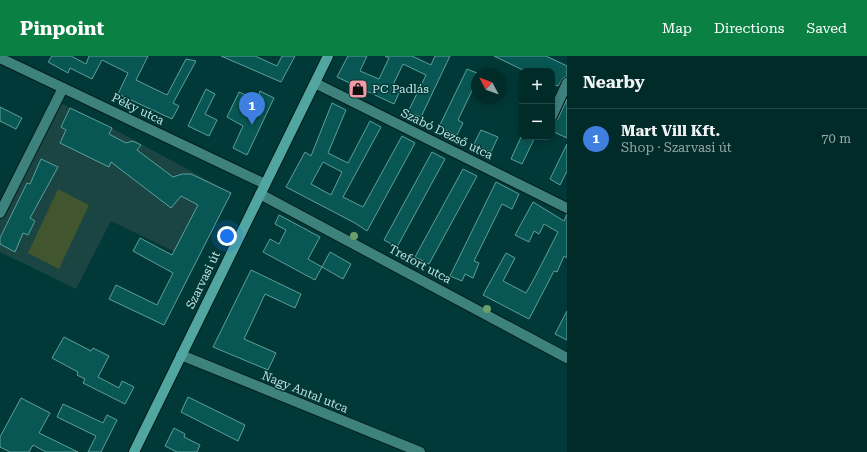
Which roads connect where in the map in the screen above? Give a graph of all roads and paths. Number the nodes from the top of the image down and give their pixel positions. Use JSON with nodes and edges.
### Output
{"nodes":[{"id":1,"x":328,"y":56,"type":"edge"},
{"id":2,"x":0,"y":58,"type":"edge"},
{"id":3,"x":315,"y":83,"type":"junction"},
{"id":4,"x":567,"y":83,"type":"edge"},
{"id":5,"x":63,"y":88,"type":"junction"},
{"id":6,"x":555,"y":109,"type":"edge"},
{"id":7,"x":265,"y":184,"type":"junction"},
{"id":8,"x":260,"y":194,"type":"junction"},
{"id":9,"x":567,"y":208,"type":"edge"},
{"id":10,"x":0,"y":213,"type":"edge"},
{"id":11,"x":181,"y":355,"type":"junction"},
{"id":12,"x":567,"y":358,"type":"edge"},
{"id":13,"x":134,"y":452,"type":"edge"},
{"id":14,"x":420,"y":452,"type":"edge"}],
"edges":[{"from":1,"to":3,"type":"main road","name":"Szarvasi út"},
{"from":2,"to":5,"type":"street","name":"Péky utca"},
{"from":3,"to":7,"type":"main road","name":"Szarvasi út"},
{"from":3,"to":9,"type":"street","name":"Szabó Dezső utca"},
{"from":4,"to":6,"type":"street"},
{"from":5,"to":7,"type":"street","name":"Péky utca"},
{"from":5,"to":10,"type":"street"},
{"from":7,"to":8,"type":"main road","name":"Szarvasi út"},
{"from":8,"to":11,"type":"main road","name":"Szarvasi út"},
{"from":8,"to":12,"type":"street","name":"Trefort utca"},
{"from":11,"to":13,"type":"main road","name":"Szarvasi út"},
{"from":11,"to":14,"type":"street","name":"Nagy Antal utca"}]}
